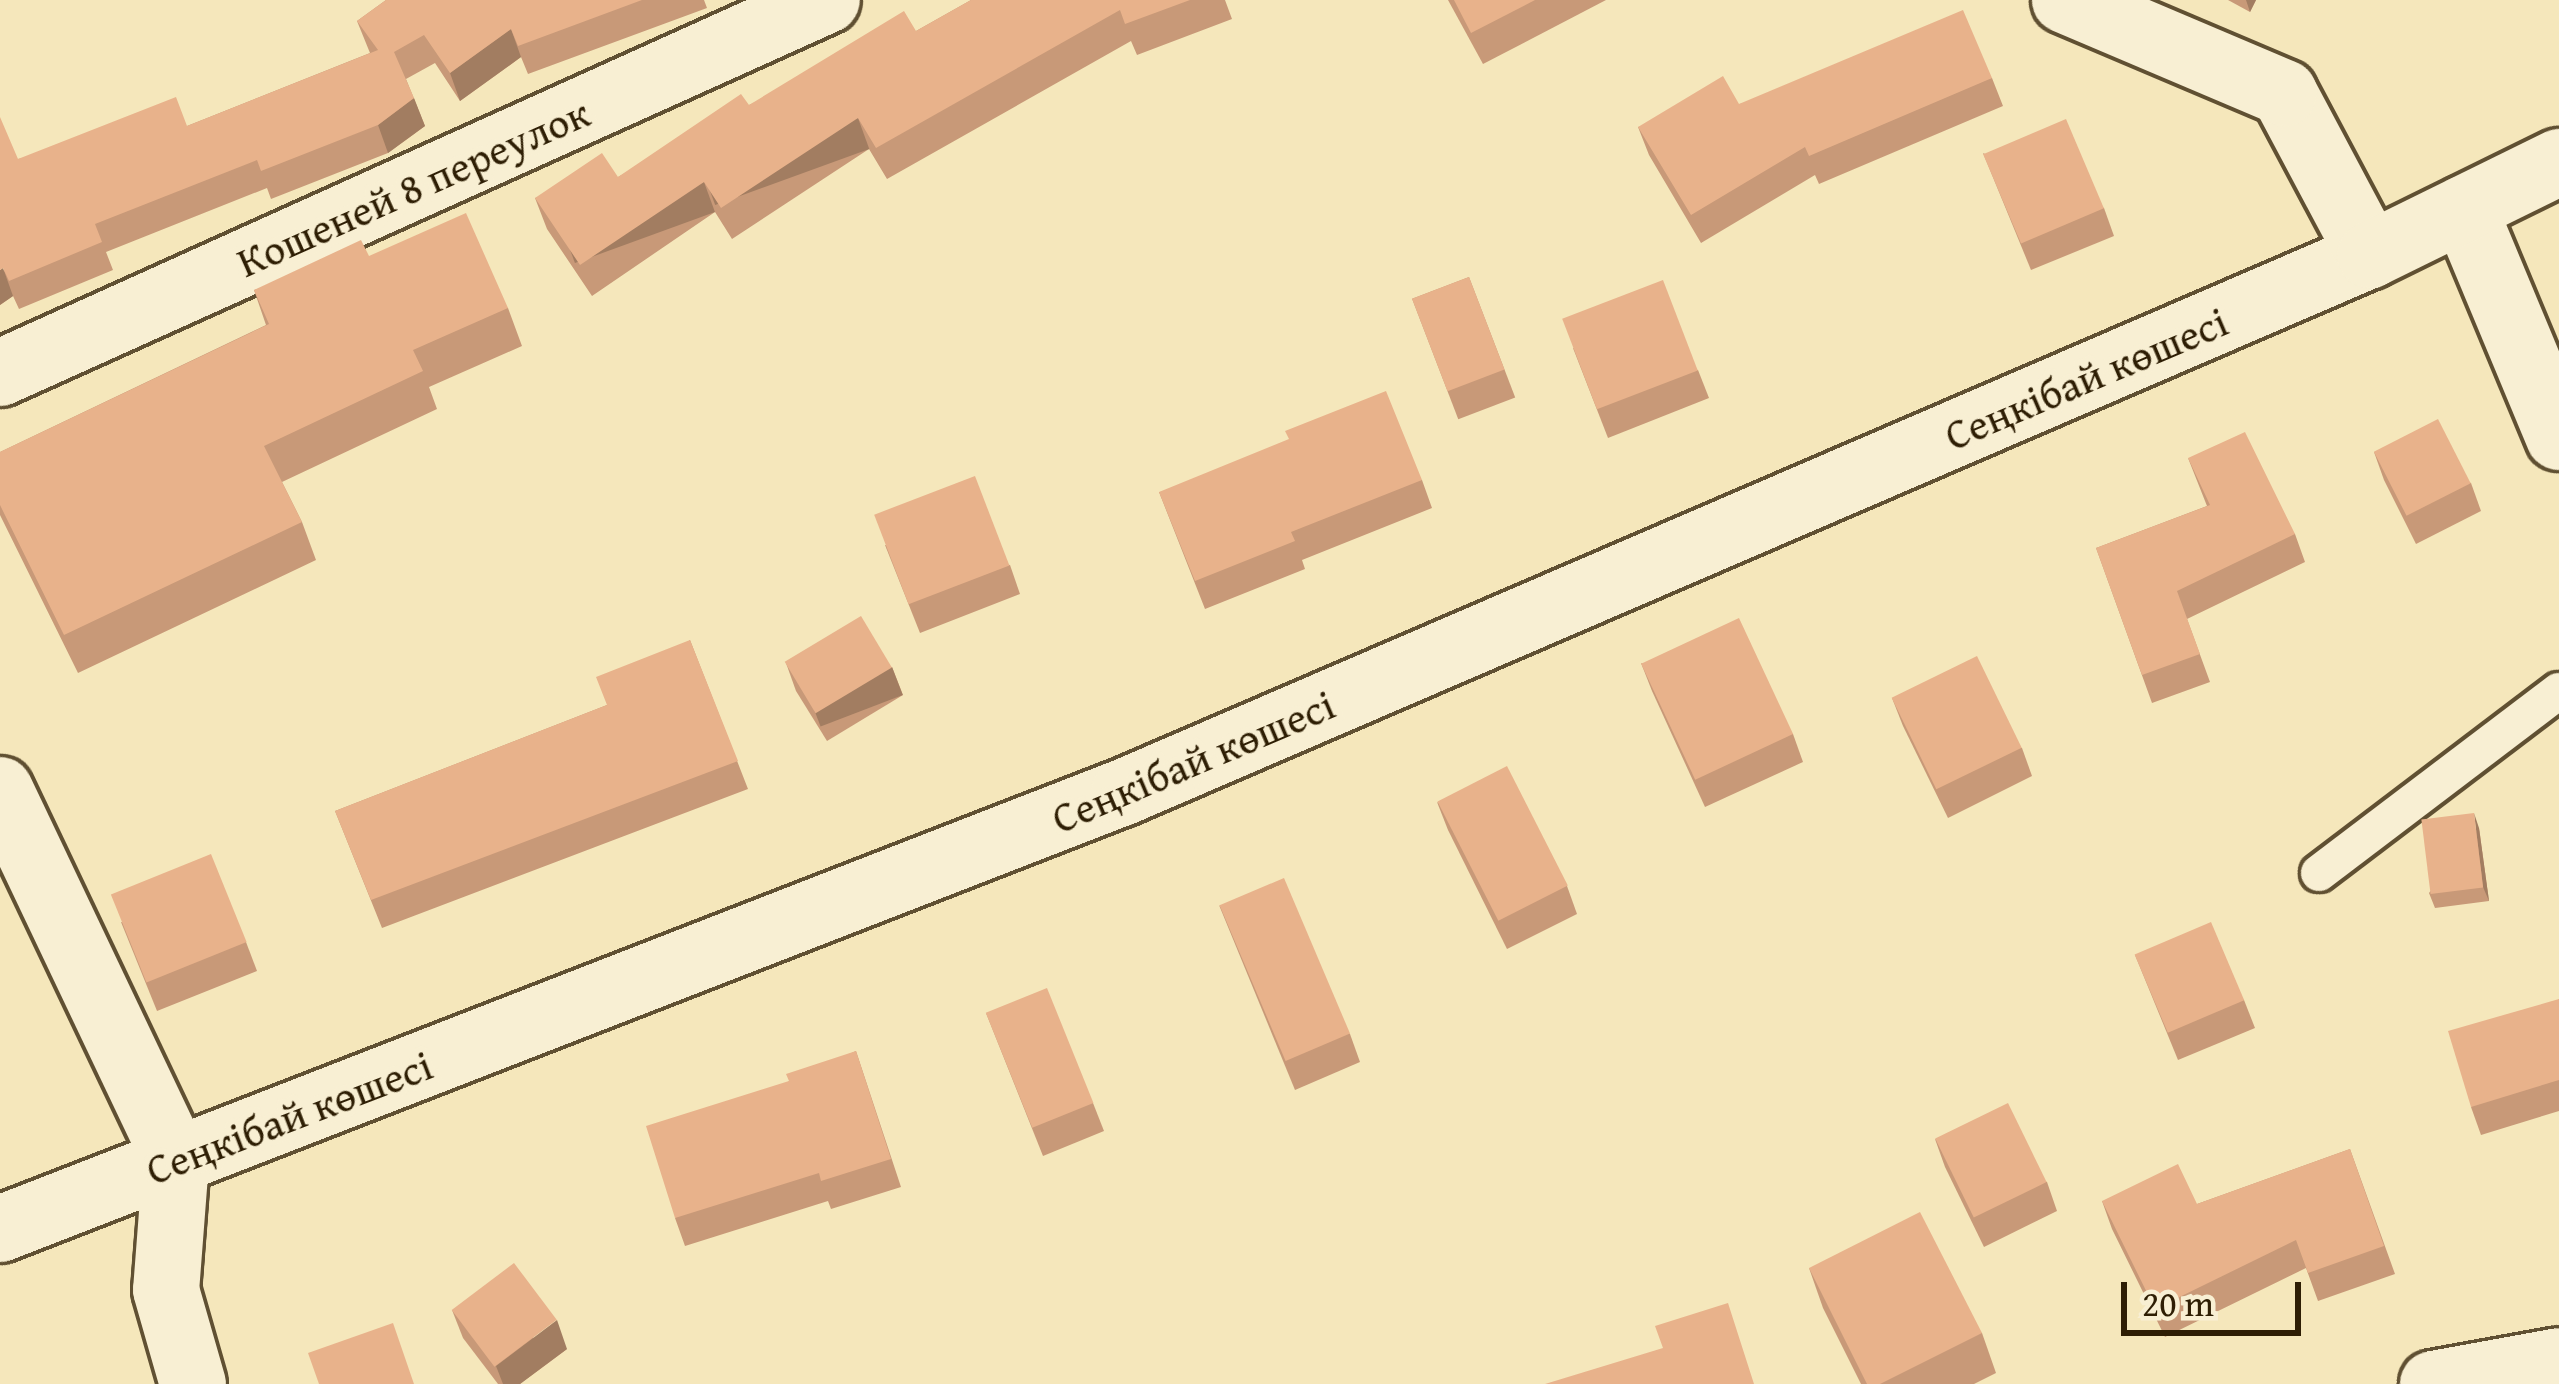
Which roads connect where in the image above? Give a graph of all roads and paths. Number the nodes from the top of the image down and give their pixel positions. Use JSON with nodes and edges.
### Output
{"nodes":[{"id":1,"x":827,"y":0,"type":"edge"},
{"id":2,"x":2065,"y":0,"type":"edge"},
{"id":3,"x":2559,"y":162,"type":"edge"},
{"id":4,"x":2464,"y":209,"type":"junction"},
{"id":5,"x":2370,"y":255,"type":"junction"},
{"id":6,"x":0,"y":374,"type":"edge"},
{"id":7,"x":2559,"y":437,"type":"edge"},
{"id":8,"x":2559,"y":691,"type":"edge"},
{"id":9,"x":0,"y":790,"type":"edge"},
{"id":10,"x":2319,"y":873,"type":"dead end"},
{"id":11,"x":176,"y":1161,"type":"junction"},
{"id":12,"x":0,"y":1229,"type":"edge"},
{"id":13,"x":2559,"y":1361,"type":"edge"},
{"id":14,"x":194,"y":1384,"type":"edge"},
{"id":15,"x":2433,"y":1384,"type":"edge"}],
"edges":[{"from":1,"to":6,"type":"street","name":"Кошеней 8 переулок"},
{"from":2,"to":5,"type":"street"},
{"from":3,"to":4,"type":"street","name":"Сеңкібай көшесі"},
{"from":4,"to":5,"type":"street","name":"Сеңкібай көшесі"},
{"from":4,"to":7,"type":"street"},
{"from":5,"to":11,"type":"street","name":"Сеңкібай көшесі"},
{"from":8,"to":10,"type":"lane"},
{"from":9,"to":11,"type":"street"},
{"from":11,"to":12,"type":"street","name":"Сеңкібай көшесі"},
{"from":11,"to":14,"type":"street"},
{"from":13,"to":15,"type":"street"}]}
